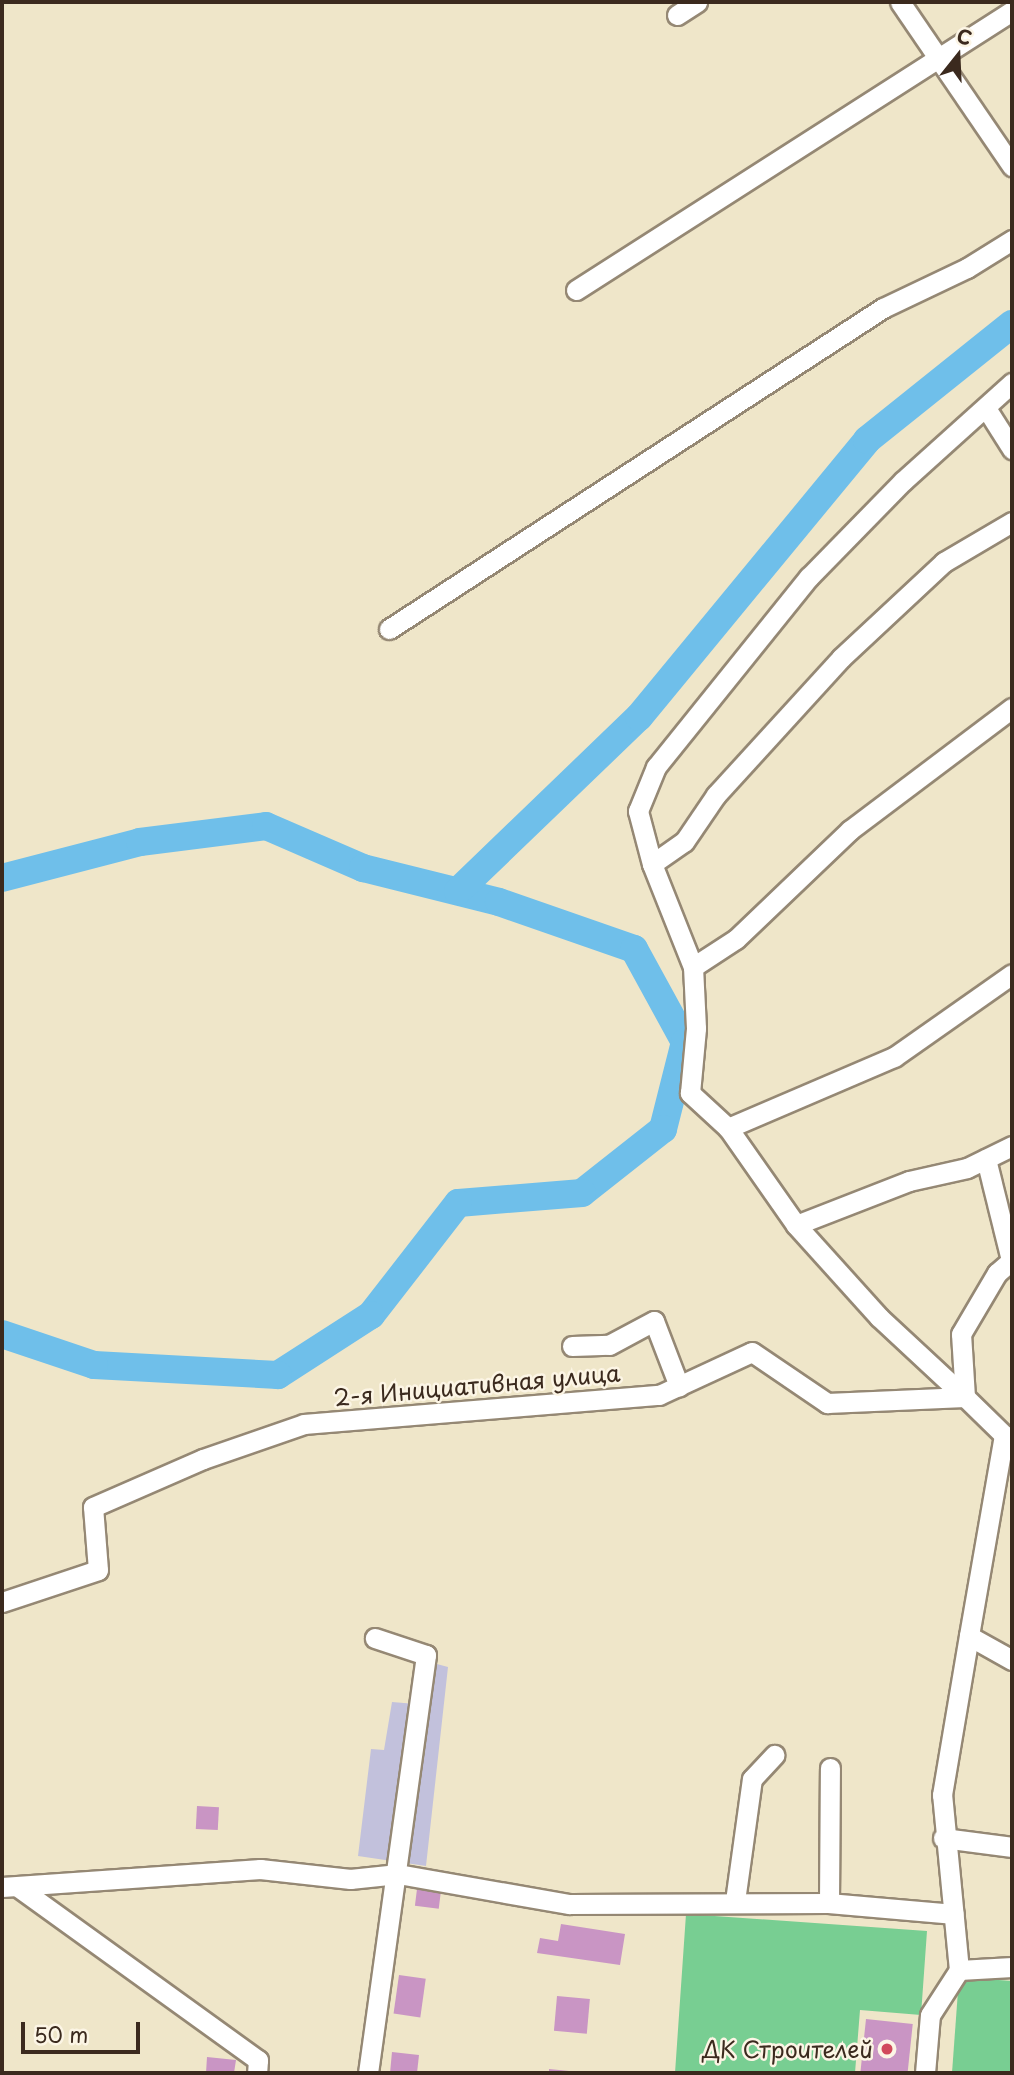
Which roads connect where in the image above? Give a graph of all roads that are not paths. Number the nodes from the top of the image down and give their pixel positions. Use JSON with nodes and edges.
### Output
{"nodes":[{"id":1,"x":697,"y":2,"type":"edge"},
{"id":2,"x":900,"y":2,"type":"edge"},
{"id":3,"x":1012,"y":11,"type":"edge"},
{"id":4,"x":677,"y":15,"type":"dead end"},
{"id":5,"x":937,"y":60,"type":"junction"},
{"id":6,"x":1012,"y":166,"type":"edge"},
{"id":7,"x":1012,"y":240,"type":"edge"},
{"id":8,"x":576,"y":290,"type":"dead end"},
{"id":9,"x":1012,"y":383,"type":"edge"},
{"id":10,"x":986,"y":408,"type":"junction"},
{"id":11,"x":1012,"y":449,"type":"edge"},
{"id":12,"x":1012,"y":522,"type":"edge"},
{"id":13,"x":388,"y":629,"type":"dead end"},
{"id":14,"x":1012,"y":708,"type":"edge"},
{"id":15,"x":652,"y":864,"type":"junction"},
{"id":16,"x":693,"y":967,"type":"junction"},
{"id":17,"x":1012,"y":974,"type":"edge"},
{"id":18,"x":728,"y":1128,"type":"junction"},
{"id":19,"x":1012,"y":1146,"type":"edge"},
{"id":20,"x":986,"y":1159,"type":"junction"},
{"id":21,"x":796,"y":1225,"type":"junction"},
{"id":22,"x":1011,"y":1260,"type":"edge"},
{"id":23,"x":572,"y":1346,"type":"dead end"},
{"id":24,"x":679,"y":1386,"type":"junction"},
{"id":25,"x":965,"y":1398,"type":"junction"},
{"id":26,"x":1005,"y":1469,"type":"edge"},
{"id":27,"x":2,"y":1602,"type":"edge"},
{"id":28,"x":969,"y":1636,"type":"junction"},
{"id":29,"x":374,"y":1639,"type":"dead end"},
{"id":30,"x":1012,"y":1660,"type":"edge"},
{"id":31,"x":774,"y":1755,"type":"dead end"},
{"id":32,"x":830,"y":1768,"type":"dead end"},
{"id":33,"x":943,"y":1838,"type":"junction"},
{"id":34,"x":1012,"y":1847,"type":"edge"},
{"id":35,"x":398,"y":1874,"type":"junction"},
{"id":36,"x":10,"y":1887,"type":"edge"},
{"id":37,"x":735,"y":1901,"type":"junction"},
{"id":38,"x":829,"y":1903,"type":"junction"},
{"id":39,"x":954,"y":1914,"type":"junction"},
{"id":40,"x":1012,"y":1967,"type":"edge"},
{"id":41,"x":959,"y":1970,"type":"junction"},
{"id":42,"x":257,"y":2073,"type":"edge"},
{"id":43,"x":368,"y":2073,"type":"edge"},
{"id":44,"x":925,"y":2073,"type":"edge"}],
"edges":[{"from":1,"to":4,"type":"street"},
{"from":2,"to":5,"type":"street"},
{"from":3,"to":5,"type":"street"},
{"from":5,"to":6,"type":"street"},
{"from":5,"to":8,"type":"street"},
{"from":7,"to":13,"type":"street"},
{"from":9,"to":10,"type":"street"},
{"from":10,"to":11,"type":"street"},
{"from":10,"to":15,"type":"street"},
{"from":12,"to":15,"type":"street"},
{"from":14,"to":16,"type":"street"},
{"from":15,"to":16,"type":"street"},
{"from":16,"to":18,"type":"street"},
{"from":17,"to":18,"type":"street"},
{"from":18,"to":21,"type":"street"},
{"from":19,"to":20,"type":"street"},
{"from":20,"to":21,"type":"street"},
{"from":20,"to":22,"type":"street"},
{"from":21,"to":25,"type":"street"},
{"from":22,"to":25,"type":"street"},
{"from":23,"to":24,"type":"street"},
{"from":24,"to":25,"type":"street","name":"2-я Инициативная улица"},
{"from":24,"to":27,"type":"street","name":"2-я Инициативная улица"},
{"from":25,"to":26,"type":"street"},
{"from":26,"to":28,"type":"street"},
{"from":28,"to":30,"type":"street"},
{"from":28,"to":33,"type":"street"},
{"from":29,"to":35,"type":"street"},
{"from":31,"to":37,"type":"street"},
{"from":32,"to":38,"type":"street"},
{"from":33,"to":34,"type":"street"},
{"from":33,"to":39,"type":"street"},
{"from":35,"to":36,"type":"street"},
{"from":35,"to":37,"type":"street"},
{"from":35,"to":43,"type":"street"},
{"from":36,"to":42,"type":"street"},
{"from":37,"to":38,"type":"street"},
{"from":38,"to":39,"type":"street"},
{"from":39,"to":41,"type":"street"},
{"from":40,"to":41,"type":"street"},
{"from":41,"to":44,"type":"street"}]}
